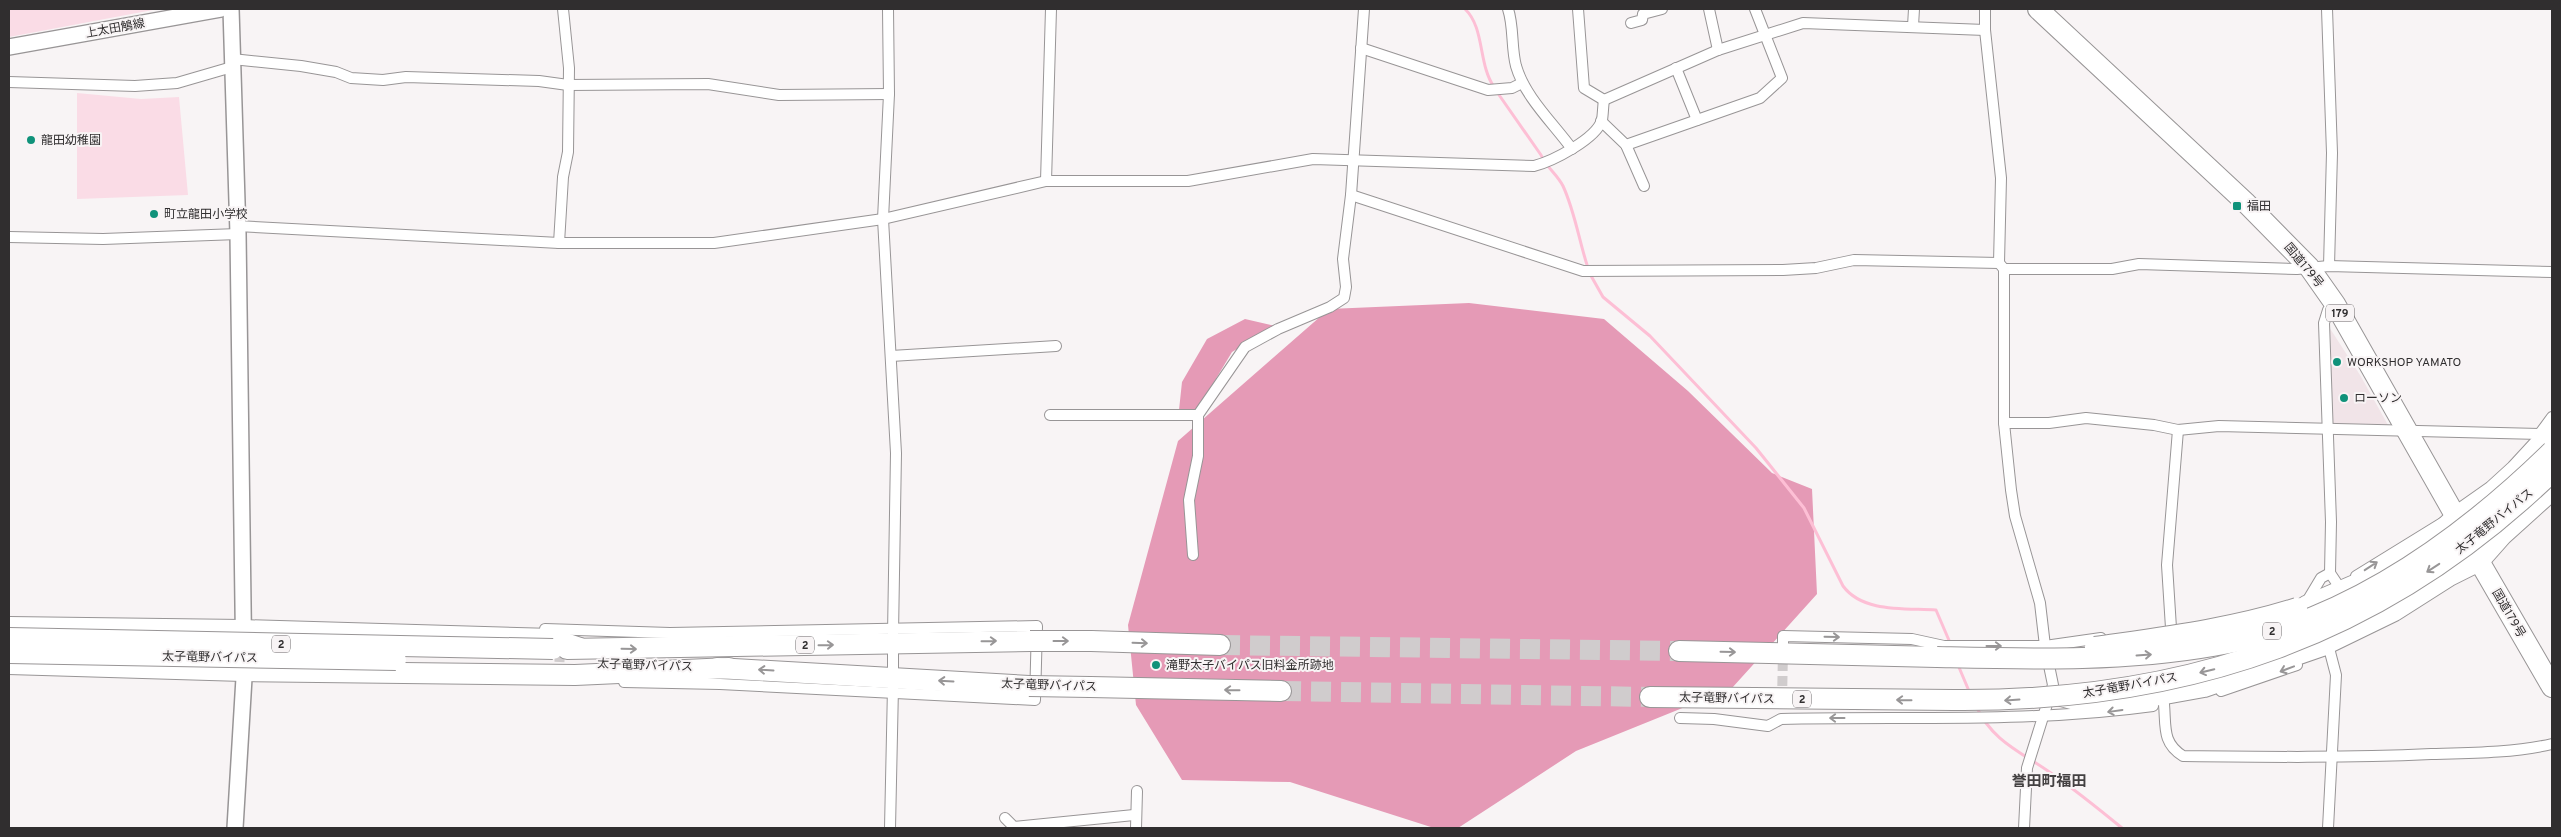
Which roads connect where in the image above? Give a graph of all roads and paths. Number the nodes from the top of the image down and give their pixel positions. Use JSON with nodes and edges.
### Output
{"nodes":[{"id":1,"x":221,"y":9,"type":"edge"},
{"id":2,"x":231,"y":9,"type":"edge"},
{"id":3,"x":563,"y":9,"type":"edge"},
{"id":4,"x":888,"y":9,"type":"edge"},
{"id":5,"x":1051,"y":9,"type":"edge"},
{"id":6,"x":1364,"y":9,"type":"edge"},
{"id":7,"x":1508,"y":9,"type":"edge"},
{"id":8,"x":1578,"y":9,"type":"edge"},
{"id":9,"x":1662,"y":9,"type":"edge"},
{"id":10,"x":1708,"y":9,"type":"edge"},
{"id":11,"x":1755,"y":9,"type":"edge"},
{"id":12,"x":1914,"y":9,"type":"edge"},
{"id":13,"x":1985,"y":9,"type":"edge"},
{"id":14,"x":2038,"y":9,"type":"edge"},
{"id":15,"x":2327,"y":9,"type":"edge"},
{"id":16,"x":1631,"y":23,"type":"dead end"},
{"id":17,"x":1913,"y":26,"type":"junction"},
{"id":18,"x":1985,"y":30,"type":"junction"},
{"id":19,"x":1765,"y":34,"type":"junction"},
{"id":20,"x":9,"y":47,"type":"edge"},
{"id":21,"x":1362,"y":48,"type":"junction"},
{"id":22,"x":1718,"y":50,"type":"junction"},
{"id":23,"x":232,"y":63,"type":"junction"},
{"id":24,"x":1676,"y":68,"type":"junction"},
{"id":25,"x":9,"y":82,"type":"edge"},
{"id":26,"x":1522,"y":83,"type":"junction"},
{"id":27,"x":568,"y":85,"type":"junction"},
{"id":28,"x":889,"y":94,"type":"junction"},
{"id":29,"x":1604,"y":100,"type":"junction"},
{"id":30,"x":1697,"y":120,"type":"junction"},
{"id":31,"x":1602,"y":121,"type":"junction"},
{"id":32,"x":1626,"y":145,"type":"junction"},
{"id":33,"x":1572,"y":149,"type":"junction"},
{"id":34,"x":1353,"y":160,"type":"junction"},
{"id":35,"x":1046,"y":181,"type":"junction"},
{"id":36,"x":1644,"y":186,"type":"dead end"},
{"id":37,"x":1351,"y":195,"type":"junction"},
{"id":38,"x":883,"y":219,"type":"junction"},
{"id":39,"x":238,"y":230,"type":"junction"},
{"id":40,"x":9,"y":236,"type":"edge"},
{"id":41,"x":559,"y":243,"type":"junction"},
{"id":42,"x":2001,"y":266,"type":"junction"},
{"id":43,"x":2329,"y":266,"type":"junction"},
{"id":44,"x":2309,"y":267,"type":"junction"},
{"id":45,"x":2552,"y":272,"type":"edge"},
{"id":46,"x":2335,"y":304,"type":"junction"},
{"id":47,"x":1056,"y":346,"type":"dead end"},
{"id":48,"x":891,"y":356,"type":"junction"},
{"id":49,"x":1050,"y":415,"type":"dead end"},
{"id":50,"x":1198,"y":415,"type":"junction"},
{"id":51,"x":2552,"y":417,"type":"edge"},
{"id":52,"x":2004,"y":423,"type":"junction"},
{"id":53,"x":2178,"y":430,"type":"junction"},
{"id":54,"x":2328,"y":430,"type":"junction"},
{"id":55,"x":2406,"y":432,"type":"junction"},
{"id":56,"x":2546,"y":433,"type":"edge"},
{"id":57,"x":2552,"y":451,"type":"edge"},
{"id":58,"x":2552,"y":472,"type":"edge"},
{"id":59,"x":2552,"y":490,"type":"edge"},
{"id":60,"x":2552,"y":503,"type":"edge"},
{"id":61,"x":2456,"y":517,"type":"junction"},
{"id":62,"x":1193,"y":555,"type":"dead end"},
{"id":63,"x":2472,"y":564,"type":"junction"},
{"id":64,"x":2330,"y":573,"type":"junction"},
{"id":65,"x":2338,"y":585,"type":"junction"},
{"id":66,"x":2307,"y":602,"type":"junction"},
{"id":67,"x":9,"y":620,"type":"edge"},
{"id":68,"x":242,"y":626,"type":"junction"},
{"id":69,"x":9,"y":627,"type":"edge"},
{"id":70,"x":2171,"y":628,"type":"junction"},
{"id":71,"x":893,"y":631,"type":"junction"},
{"id":72,"x":9,"y":638,"type":"edge"},
{"id":73,"x":1783,"y":640,"type":"dead end"},
{"id":74,"x":1220,"y":645,"type":"tunnel mouth"},
{"id":75,"x":2045,"y":646,"type":"junction"},
{"id":76,"x":2326,"y":649,"type":"junction"},
{"id":77,"x":893,"y":651,"type":"dead end"},
{"id":78,"x":1679,"y":651,"type":"tunnel mouth"},
{"id":79,"x":9,"y":653,"type":"edge"},
{"id":80,"x":553,"y":656,"type":"junction"},
{"id":81,"x":1992,"y":658,"type":"junction"},
{"id":82,"x":9,"y":664,"type":"edge"},
{"id":83,"x":893,"y":670,"type":"dead end"},
{"id":84,"x":9,"y":672,"type":"edge"},
{"id":85,"x":244,"y":674,"type":"junction"},
{"id":86,"x":2552,"y":687,"type":"edge"},
{"id":87,"x":894,"y":690,"type":"junction"},
{"id":88,"x":1281,"y":691,"type":"tunnel mouth"},
{"id":89,"x":2061,"y":696,"type":"junction"},
{"id":90,"x":1650,"y":697,"type":"tunnel mouth"},
{"id":91,"x":2164,"y":704,"type":"junction"},
{"id":92,"x":1781,"y":708,"type":"tunnel mouth"},
{"id":93,"x":2044,"y":717,"type":"junction"},
{"id":94,"x":1680,"y":718,"type":"dead end"},
{"id":95,"x":1781,"y":718,"type":"junction"},
{"id":96,"x":2552,"y":744,"type":"edge"},
{"id":97,"x":2332,"y":757,"type":"junction"},
{"id":98,"x":1137,"y":791,"type":"dead end"},
{"id":99,"x":1134,"y":815,"type":"junction"},
{"id":100,"x":1007,"y":823,"type":"edge"},
{"id":101,"x":235,"y":828,"type":"edge"},
{"id":102,"x":890,"y":828,"type":"edge"},
{"id":103,"x":1136,"y":828,"type":"edge"},
{"id":104,"x":2024,"y":828,"type":"edge"},
{"id":105,"x":2328,"y":828,"type":"edge"}],
"edges":[{"from":1,"to":20,"type":"street","name":"上太田鵤線"},
{"from":2,"to":23,"type":"street"},
{"from":3,"to":27,"type":"street"},
{"from":4,"to":28,"type":"street"},
{"from":5,"to":35,"type":"street"},
{"from":6,"to":21,"type":"street"},
{"from":7,"to":26,"type":"street"},
{"from":8,"to":29,"type":"street"},
{"from":9,"to":16,"type":"street"},
{"from":10,"to":22,"type":"street"},
{"from":11,"to":19,"type":"street"},
{"from":12,"to":17,"type":"street"},
{"from":13,"to":18,"type":"street"},
{"from":14,"to":44,"type":"highway","name":"国道179号","number":"179"},
{"from":15,"to":43,"type":"street"},
{"from":17,"to":18,"type":"street"},
{"from":17,"to":19,"type":"street"},
{"from":18,"to":42,"type":"street"},
{"from":19,"to":22,"type":"street"},
{"from":19,"to":30,"type":"street"},
{"from":21,"to":26,"type":"street"},
{"from":21,"to":34,"type":"street"},
{"from":22,"to":24,"type":"street"},
{"from":23,"to":25,"type":"street"},
{"from":23,"to":27,"type":"street"},
{"from":23,"to":39,"type":"street"},
{"from":24,"to":29,"type":"street"},
{"from":24,"to":30,"type":"street"},
{"from":26,"to":33,"type":"street"},
{"from":27,"to":28,"type":"street"},
{"from":27,"to":41,"type":"street"},
{"from":28,"to":38,"type":"street"},
{"from":29,"to":31,"type":"street"},
{"from":30,"to":32,"type":"street"},
{"from":31,"to":32,"type":"street"},
{"from":31,"to":33,"type":"street"},
{"from":32,"to":36,"type":"street"},
{"from":33,"to":34,"type":"street"},
{"from":34,"to":35,"type":"street"},
{"from":34,"to":37,"type":"street"},
{"from":35,"to":38,"type":"street"},
{"from":37,"to":42,"type":"street"},
{"from":37,"to":50,"type":"street"},
{"from":38,"to":41,"type":"street"},
{"from":38,"to":48,"type":"street"},
{"from":39,"to":40,"type":"street"},
{"from":39,"to":41,"type":"street"},
{"from":39,"to":68,"type":"street"},
{"from":42,"to":44,"type":"street"},
{"from":42,"to":52,"type":"street"},
{"from":43,"to":44,"type":"street"},
{"from":43,"to":45,"type":"street"},
{"from":44,"to":46,"type":"highway","name":"国道179号","number":"179"},
{"from":46,"to":54,"type":"street"},
{"from":46,"to":55,"type":"highway","name":"国道179号","number":"179"},
{"from":47,"to":48,"type":"street"},
{"from":48,"to":71,"type":"street"},
{"from":49,"to":50,"type":"street"},
{"from":50,"to":62,"type":"street"},
{"from":51,"to":56,"type":"street"},
{"from":52,"to":53,"type":"street"},
{"from":52,"to":75,"type":"street"},
{"from":53,"to":54,"type":"street"},
{"from":53,"to":70,"type":"street"},
{"from":54,"to":55,"type":"street"},
{"from":54,"to":64,"type":"street"},
{"from":55,"to":56,"type":"street"},
{"from":55,"to":61,"type":"highway","name":"国道179号","number":"179"},
{"from":56,"to":61,"type":"highway"},
{"from":81,"to":57,"type":"highway","name":"太子竜野バイパス","number":"2","one_way":true,"bridge":true},
{"from":58,"to":89,"type":"highway","name":"太子竜野バイパス","number":"2","one_way":true,"bridge":true},
{"from":59,"to":63,"type":"highway"},
{"from":60,"to":63,"type":"street"},
{"from":61,"to":63,"type":"highway","name":"国道179号","number":"179"},
{"from":65,"to":61,"type":"street","one_way":true},
{"from":61,"to":66,"type":"highway"},
{"from":63,"to":76,"type":"highway"},
{"from":63,"to":86,"type":"highway","name":"国道179号","number":"179"},
{"from":64,"to":65,"type":"street"},
{"from":64,"to":66,"type":"street"},
{"from":65,"to":66,"type":"street"},
{"from":66,"to":70,"type":"street"},
{"from":66,"to":81,"type":"highway","bridge":true},
{"from":67,"to":68,"type":"street"},
{"from":68,"to":69,"type":"highway"},
{"from":68,"to":71,"type":"street"},
{"from":68,"to":80,"type":"highway"},
{"from":68,"to":85,"type":"street"},
{"from":70,"to":75,"type":"street"},
{"from":71,"to":87,"type":"street"},
{"from":72,"to":80,"type":"highway","name":"太子竜野バイパス","number":"2","bridge":true},
{"from":73,"to":75,"type":"street","one_way":true},
{"from":80,"to":74,"type":"highway","name":"太子竜野バイパス","number":"2","one_way":true,"bridge":true},
{"from":75,"to":93,"type":"street"},
{"from":76,"to":89,"type":"highway"},
{"from":76,"to":91,"type":"street","one_way":true},
{"from":76,"to":97,"type":"street"},
{"from":77,"to":83,"type":"street"},
{"from":78,"to":81,"type":"highway","name":"太子竜野バイパス","number":"2","one_way":true,"bridge":true},
{"from":79,"to":80,"type":"highway","name":"太子竜野バイパス","number":"2","bridge":true},
{"from":80,"to":85,"type":"highway"},
{"from":88,"to":80,"type":"highway","name":"太子竜野バイパス","number":"2","one_way":true,"bridge":true},
{"from":82,"to":85,"type":"highway"},
{"from":84,"to":85,"type":"street"},
{"from":85,"to":87,"type":"street"},
{"from":85,"to":101,"type":"street"},
{"from":87,"to":102,"type":"street"},
{"from":89,"to":90,"type":"highway","name":"太子竜野バイパス","number":"2","one_way":true,"bridge":true},
{"from":91,"to":93,"type":"street","one_way":true},
{"from":91,"to":97,"type":"street"},
{"from":92,"to":95,"type":"street"},
{"from":93,"to":95,"type":"street","one_way":true},
{"from":93,"to":104,"type":"street"},
{"from":94,"to":95,"type":"street"},
{"from":96,"to":97,"type":"street"},
{"from":97,"to":105,"type":"street"},
{"from":98,"to":99,"type":"street"},
{"from":99,"to":100,"type":"street"},
{"from":99,"to":103,"type":"street"}]}
